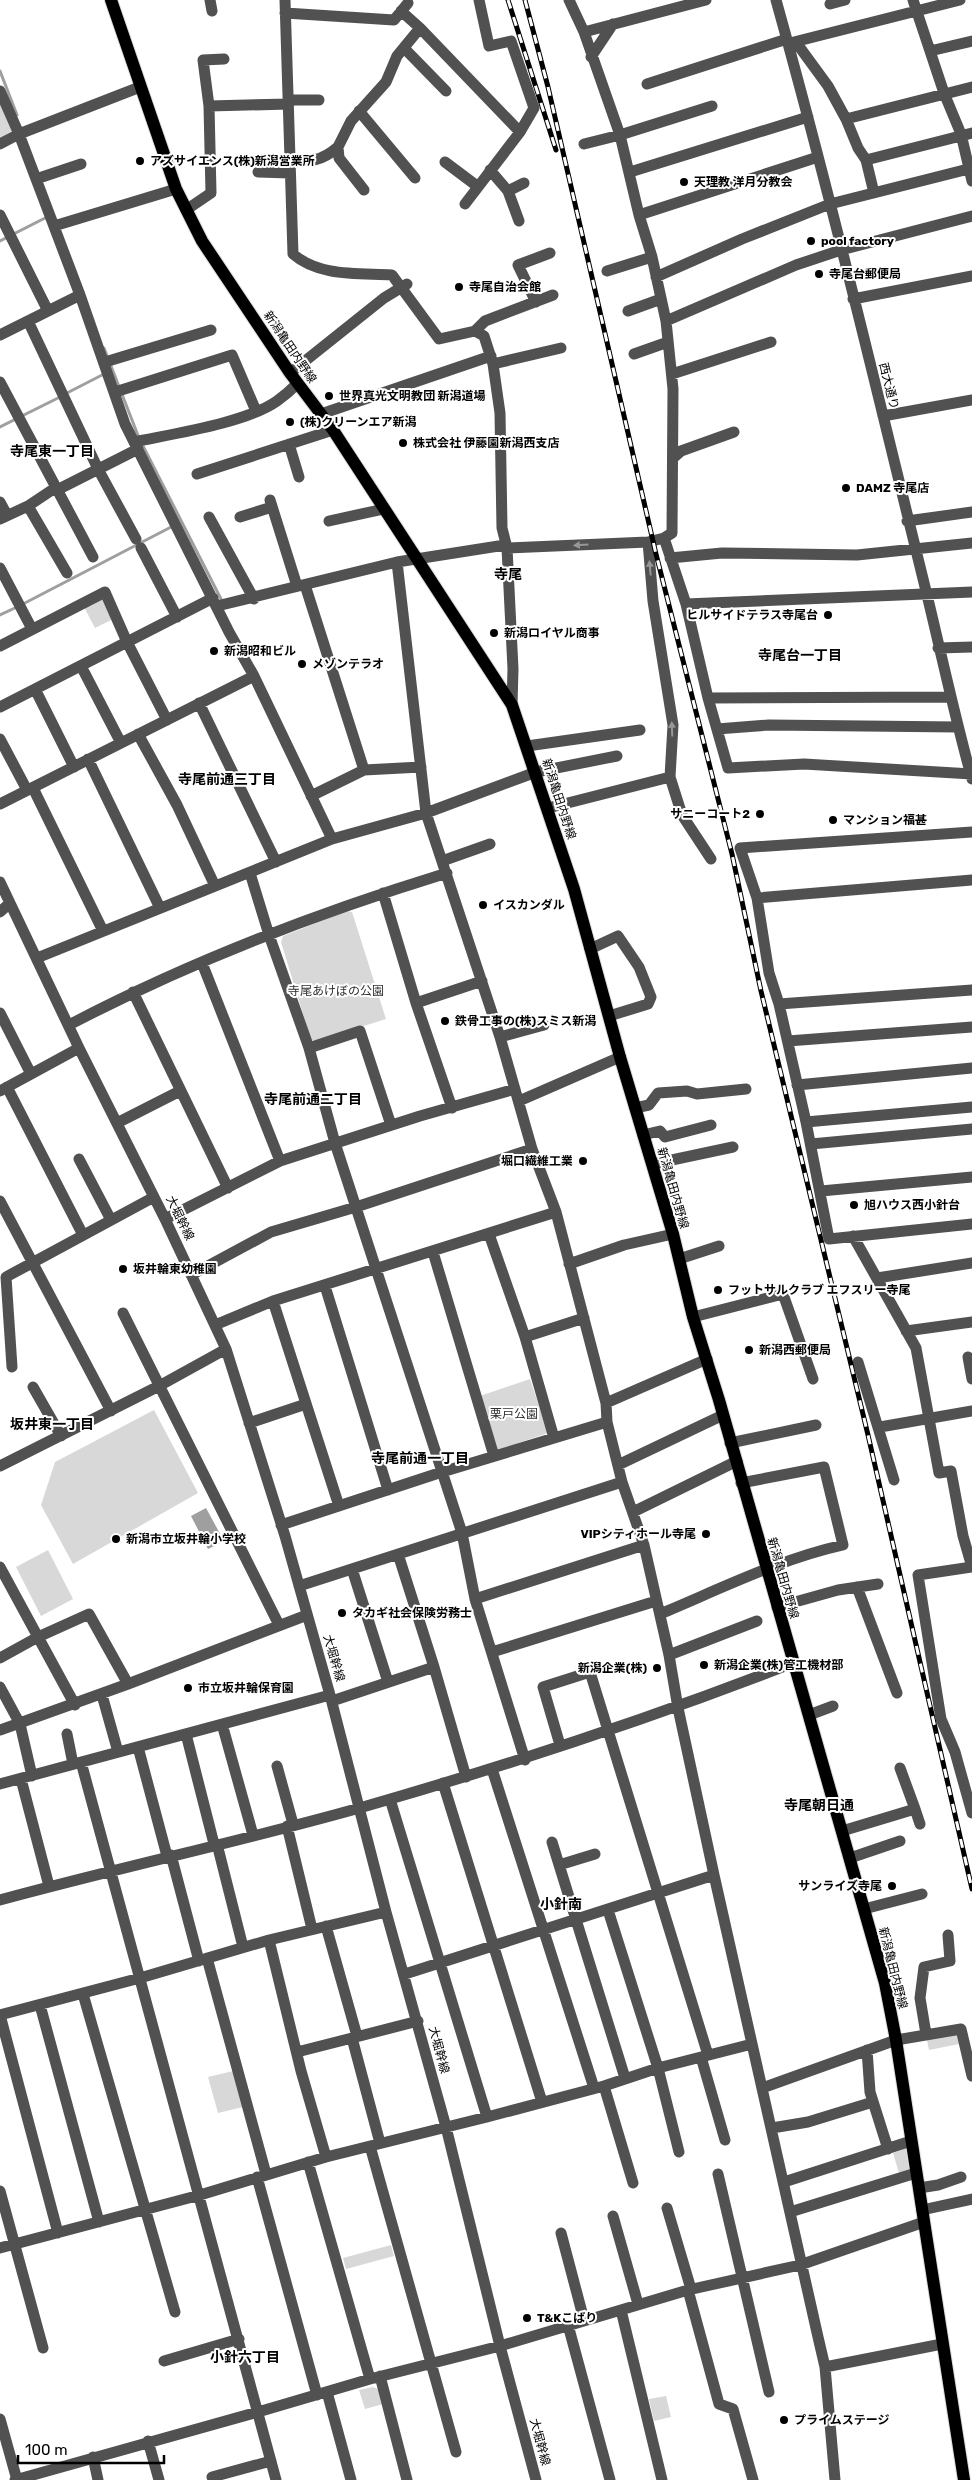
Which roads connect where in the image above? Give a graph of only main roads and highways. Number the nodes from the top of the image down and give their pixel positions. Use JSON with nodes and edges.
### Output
{"nodes":[{"id":1,"x":111,"y":0,"type":"edge"},
{"id":2,"x":964,"y":2480,"type":"edge"}],
"edges":[{"from":1,"to":2,"type":"main road","name":"新潟亀田内野線"}]}
